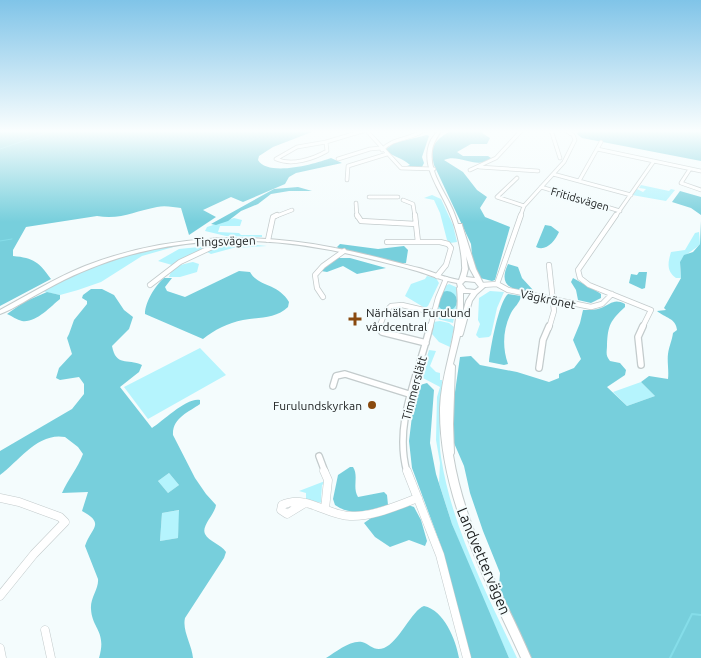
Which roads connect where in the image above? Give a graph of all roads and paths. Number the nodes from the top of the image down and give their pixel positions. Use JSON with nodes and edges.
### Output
{"nodes":[{"id":1,"x":282,"y":161,"type":"edge"},
{"id":2,"x":295,"y":161,"type":"edge"},
{"id":3,"x":365,"y":161,"type":"edge"},
{"id":4,"x":394,"y":161,"type":"edge"},
{"id":5,"x":431,"y":161,"type":"edge"},
{"id":6,"x":489,"y":161,"type":"edge"},
{"id":7,"x":565,"y":161,"type":"edge"},
{"id":8,"x":591,"y":161,"type":"edge"},
{"id":9,"x":654,"y":161,"type":"joint"},
{"id":10,"x":478,"y":167,"type":"junction"},
{"id":11,"x":432,"y":169,"type":"junction"},
{"id":12,"x":690,"y":169,"type":"junction"},
{"id":13,"x":470,"y":170,"type":"dead end"},
{"id":14,"x":538,"y":171,"type":"dead end"},
{"id":15,"x":701,"y":171,"type":"edge"},
{"id":16,"x":553,"y":174,"type":"junction"},
{"id":17,"x":516,"y":178,"type":"dead end"},
{"id":18,"x":347,"y":180,"type":"dead end"},
{"id":19,"x":579,"y":181,"type":"junction"},
{"id":20,"x":541,"y":188,"type":"junction"},
{"id":21,"x":701,"y":190,"type":"edge"},
{"id":22,"x":631,"y":196,"type":"junction"},
{"id":23,"x":369,"y":197,"type":"dead end"},
{"id":24,"x":356,"y":203,"type":"dead end"},
{"id":25,"x":524,"y":206,"type":"junction"},
{"id":26,"x":292,"y":210,"type":"dead end"},
{"id":27,"x":620,"y":211,"type":"junction"},
{"id":28,"x":414,"y":223,"type":"junction"},
{"id":29,"x":215,"y":240,"type":"junction"},
{"id":30,"x":268,"y":240,"type":"junction"},
{"id":31,"x":386,"y":242,"type":"dead end"},
{"id":32,"x":418,"y":242,"type":"junction"},
{"id":33,"x":344,"y":251,"type":"junction"},
{"id":34,"x":549,"y":265,"type":"dead end"},
{"id":35,"x":437,"y":276,"type":"junction"},
{"id":36,"x":446,"y":279,"type":"junction"},
{"id":37,"x":460,"y":283,"type":"junction"},
{"id":38,"x":481,"y":283,"type":"junction"},
{"id":39,"x":497,"y":284,"type":"junction"},
{"id":40,"x":150,"y":285,"type":"dead end"},
{"id":41,"x":474,"y":292,"type":"junction"},
{"id":42,"x":612,"y":294,"type":"junction"},
{"id":43,"x":323,"y":297,"type":"dead end"},
{"id":44,"x":553,"y":299,"type":"junction"},
{"id":45,"x":0,"y":312,"type":"edge"},
{"id":46,"x":432,"y":312,"type":"junction"},
{"id":47,"x":426,"y":343,"type":"junction"},
{"id":48,"x":641,"y":365,"type":"dead end"},
{"id":49,"x":539,"y":368,"type":"dead end"},
{"id":50,"x":333,"y":386,"type":"dead end"},
{"id":51,"x":412,"y":395,"type":"junction"},
{"id":52,"x":320,"y":456,"type":"dead end"},
{"id":53,"x":450,"y":462,"type":"junction"},
{"id":54,"x":0,"y":498,"type":"edge"},
{"id":55,"x":418,"y":498,"type":"junction"},
{"id":56,"x":305,"y":503,"type":"dead end"},
{"id":57,"x":326,"y":509,"type":"junction"},
{"id":58,"x":0,"y":596,"type":"edge"},
{"id":59,"x":46,"y":630,"type":"dead end"},
{"id":60,"x":0,"y":648,"type":"edge"},
{"id":61,"x":2,"y":658,"type":"edge"},
{"id":62,"x":51,"y":658,"type":"edge"},
{"id":63,"x":466,"y":658,"type":"edge"},
{"id":64,"x":526,"y":658,"type":"edge"}],
"edges":[{"from":1,"to":2,"type":"street"},
{"from":3,"to":18,"type":"street"},
{"from":4,"to":11,"type":"street"},
{"from":5,"to":11,"type":"street","name":"Landvettervägen"},
{"from":6,"to":10,"type":"street"},
{"from":7,"to":16,"type":"street"},
{"from":8,"to":19,"type":"street"},
{"from":9,"to":12,"type":"street"},
{"from":9,"to":22,"type":"street"},
{"from":10,"to":13,"type":"street"},
{"from":10,"to":14,"type":"street"},
{"from":11,"to":37,"type":"street","name":"Landvettervägen"},
{"from":11,"to":38,"type":"street","name":"Landvettervägen"},
{"from":12,"to":15,"type":"street"},
{"from":12,"to":21,"type":"street"},
{"from":16,"to":19,"type":"street"},
{"from":16,"to":20,"type":"street"},
{"from":17,"to":25,"type":"street"},
{"from":19,"to":22,"type":"street"},
{"from":20,"to":25,"type":"street"},
{"from":20,"to":27,"type":"street","name":"Fritidsvägen"},
{"from":22,"to":27,"type":"street"},
{"from":23,"to":28,"type":"street"},
{"from":24,"to":28,"type":"street"},
{"from":25,"to":39,"type":"street"},
{"from":26,"to":30,"type":"street"},
{"from":27,"to":42,"type":"street"},
{"from":28,"to":32,"type":"street"},
{"from":29,"to":30,"type":"street","name":"Tingsvägen"},
{"from":29,"to":40,"type":"street"},
{"from":29,"to":45,"type":"street","name":"Tingsvägen"},
{"from":30,"to":33,"type":"street","name":"Tingsvägen"},
{"from":31,"to":32,"type":"street"},
{"from":32,"to":35,"type":"street"},
{"from":33,"to":35,"type":"street","name":"Tingsvägen"},
{"from":33,"to":43,"type":"street"},
{"from":34,"to":44,"type":"street"},
{"from":35,"to":36,"type":"street","name":"Tingsvägen"},
{"from":36,"to":37,"type":"street","name":"Tingsvägen"},
{"from":36,"to":46,"type":"street","name":"Timmerslätt"},
{"from":37,"to":38,"type":"street"},
{"from":37,"to":41,"type":"street"},
{"from":37,"to":53,"type":"street","name":"Landvettervägen"},
{"from":38,"to":39,"type":"street","name":"Vägkrönet"},
{"from":38,"to":41,"type":"street"},
{"from":39,"to":44,"type":"street","name":"Vägkrönet"},
{"from":41,"to":53,"type":"street","name":"Landvettervägen"},
{"from":42,"to":44,"type":"street","name":"Vägkrönet"},
{"from":42,"to":48,"type":"street"},
{"from":44,"to":49,"type":"street"},
{"from":46,"to":47,"type":"street","name":"Timmerslätt"},
{"from":46,"to":47,"type":"street"},
{"from":47,"to":51,"type":"street","name":"Timmerslätt"},
{"from":50,"to":51,"type":"street"},
{"from":51,"to":55,"type":"street","name":"Timmerslätt"},
{"from":52,"to":57,"type":"street"},
{"from":53,"to":64,"type":"street","name":"Landvettervägen"},
{"from":54,"to":58,"type":"street"},
{"from":55,"to":57,"type":"street"},
{"from":55,"to":63,"type":"street","name":"Timmerslätt"},
{"from":56,"to":57,"type":"street"},
{"from":59,"to":62,"type":"street"},
{"from":60,"to":61,"type":"street"}]}
